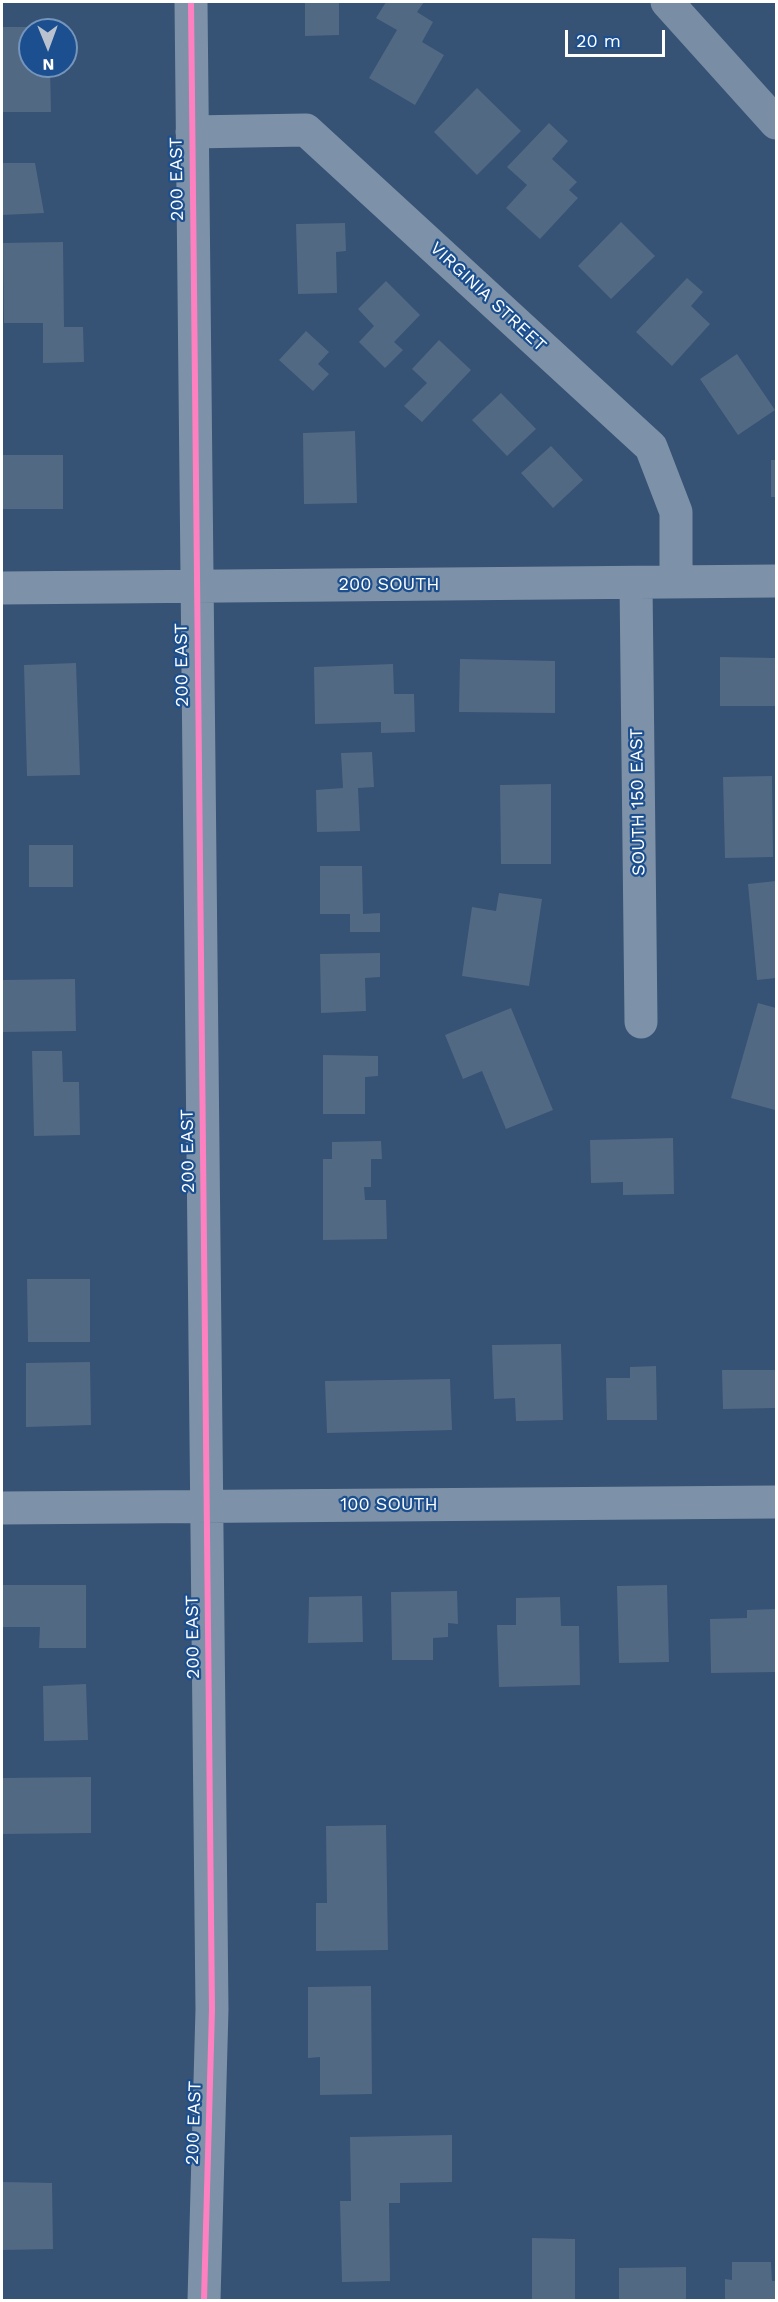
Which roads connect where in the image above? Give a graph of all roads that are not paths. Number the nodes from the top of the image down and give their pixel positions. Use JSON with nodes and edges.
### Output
{"nodes":[{"id":1,"x":190,"y":2,"type":"edge"},
{"id":2,"x":667,"y":2,"type":"edge"},
{"id":3,"x":777,"y":123,"type":"edge"},
{"id":4,"x":192,"y":132,"type":"junction"},
{"id":5,"x":777,"y":581,"type":"edge"},
{"id":6,"x":676,"y":582,"type":"junction"},
{"id":7,"x":636,"y":583,"type":"junction"},
{"id":8,"x":197,"y":586,"type":"junction"},
{"id":9,"x":2,"y":588,"type":"edge"},
{"id":10,"x":641,"y":1022,"type":"dead end"},
{"id":11,"x":777,"y":1502,"type":"edge"},
{"id":12,"x":207,"y":1507,"type":"junction"},
{"id":13,"x":2,"y":1508,"type":"edge"},
{"id":14,"x":204,"y":2301,"type":"edge"}],
"edges":[{"from":1,"to":4,"type":"street","name":"200 EAST"},
{"from":2,"to":3,"type":"main road"},
{"from":4,"to":6,"type":"street","name":"VIRGINIA STREET"},
{"from":4,"to":8,"type":"street","name":"200 EAST"},
{"from":5,"to":6,"type":"street","name":"200 SOUTH"},
{"from":6,"to":7,"type":"street","name":"200 SOUTH"},
{"from":7,"to":8,"type":"street","name":"200 SOUTH"},
{"from":7,"to":10,"type":"street","name":"SOUTH 150 EAST"},
{"from":8,"to":9,"type":"street","name":"200 SOUTH"},
{"from":8,"to":12,"type":"street","name":"200 EAST"},
{"from":11,"to":12,"type":"street","name":"100 SOUTH"},
{"from":12,"to":13,"type":"street","name":"100 SOUTH"},
{"from":12,"to":14,"type":"street","name":"200 EAST"}]}
